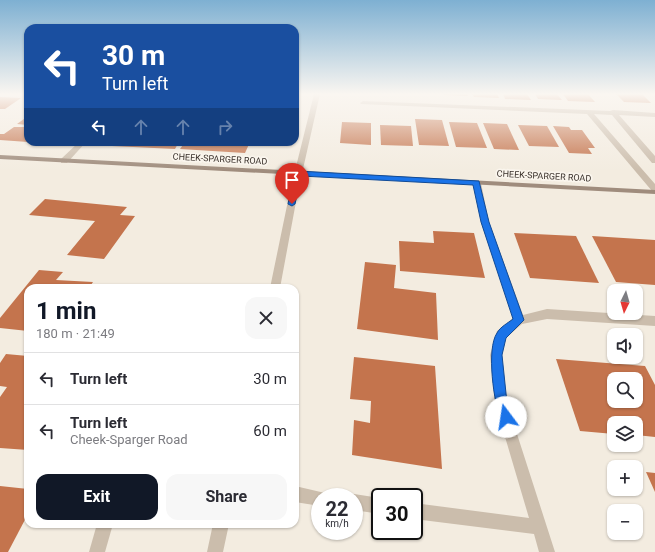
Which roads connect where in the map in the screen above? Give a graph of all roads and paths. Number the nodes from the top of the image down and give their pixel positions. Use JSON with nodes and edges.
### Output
{"nodes":[{"id":1,"x":311,"y":120,"type":"edge"},
{"id":2,"x":596,"y":120,"type":"edge"},
{"id":3,"x":620,"y":120,"type":"edge"},
{"id":4,"x":79,"y":146,"type":"edge"},
{"id":5,"x":0,"y":157,"type":"edge"},
{"id":6,"x":64,"y":161,"type":"junction"},
{"id":7,"x":655,"y":161,"type":"edge"},
{"id":8,"x":298,"y":173,"type":"junction"},
{"id":9,"x":476,"y":183,"type":"junction"},
{"id":10,"x":655,"y":190,"type":"edge"},
{"id":11,"x":276,"y":284,"type":"edge"},
{"id":12,"x":518,"y":320,"type":"junction"},
{"id":13,"x":655,"y":321,"type":"edge"},
{"id":14,"x":299,"y":495,"type":"edge"},
{"id":15,"x":311,"y":497,"type":"edge"},
{"id":16,"x":423,"y":512,"type":"edge"},
{"id":17,"x":539,"y":527,"type":"junction"},
{"id":18,"x":105,"y":528,"type":"edge"},
{"id":19,"x":220,"y":528,"type":"edge"},
{"id":20,"x":97,"y":552,"type":"edge"},
{"id":21,"x":214,"y":552,"type":"edge"},
{"id":22,"x":547,"y":552,"type":"edge"}],
"edges":[{"from":1,"to":8,"type":"street"},
{"from":2,"to":10,"type":"street"},
{"from":3,"to":7,"type":"street"},
{"from":4,"to":6,"type":"street"},
{"from":5,"to":6,"type":"main road","name":"CHEEK-SPARGER ROAD"},
{"from":6,"to":8,"type":"main road","name":"CHEEK-SPARGER ROAD"},
{"from":8,"to":9,"type":"main road","name":"CHEEK-SPARGER ROAD"},
{"from":8,"to":11,"type":"street"},
{"from":9,"to":10,"type":"main road","name":"CHEEK-SPARGER ROAD"},
{"from":9,"to":12,"type":"street"},
{"from":12,"to":13,"type":"street"},
{"from":12,"to":17,"type":"street"},
{"from":14,"to":15,"type":"street"},
{"from":16,"to":17,"type":"street"},
{"from":17,"to":22,"type":"street"},
{"from":18,"to":20,"type":"street"},
{"from":19,"to":21,"type":"street"}]}
